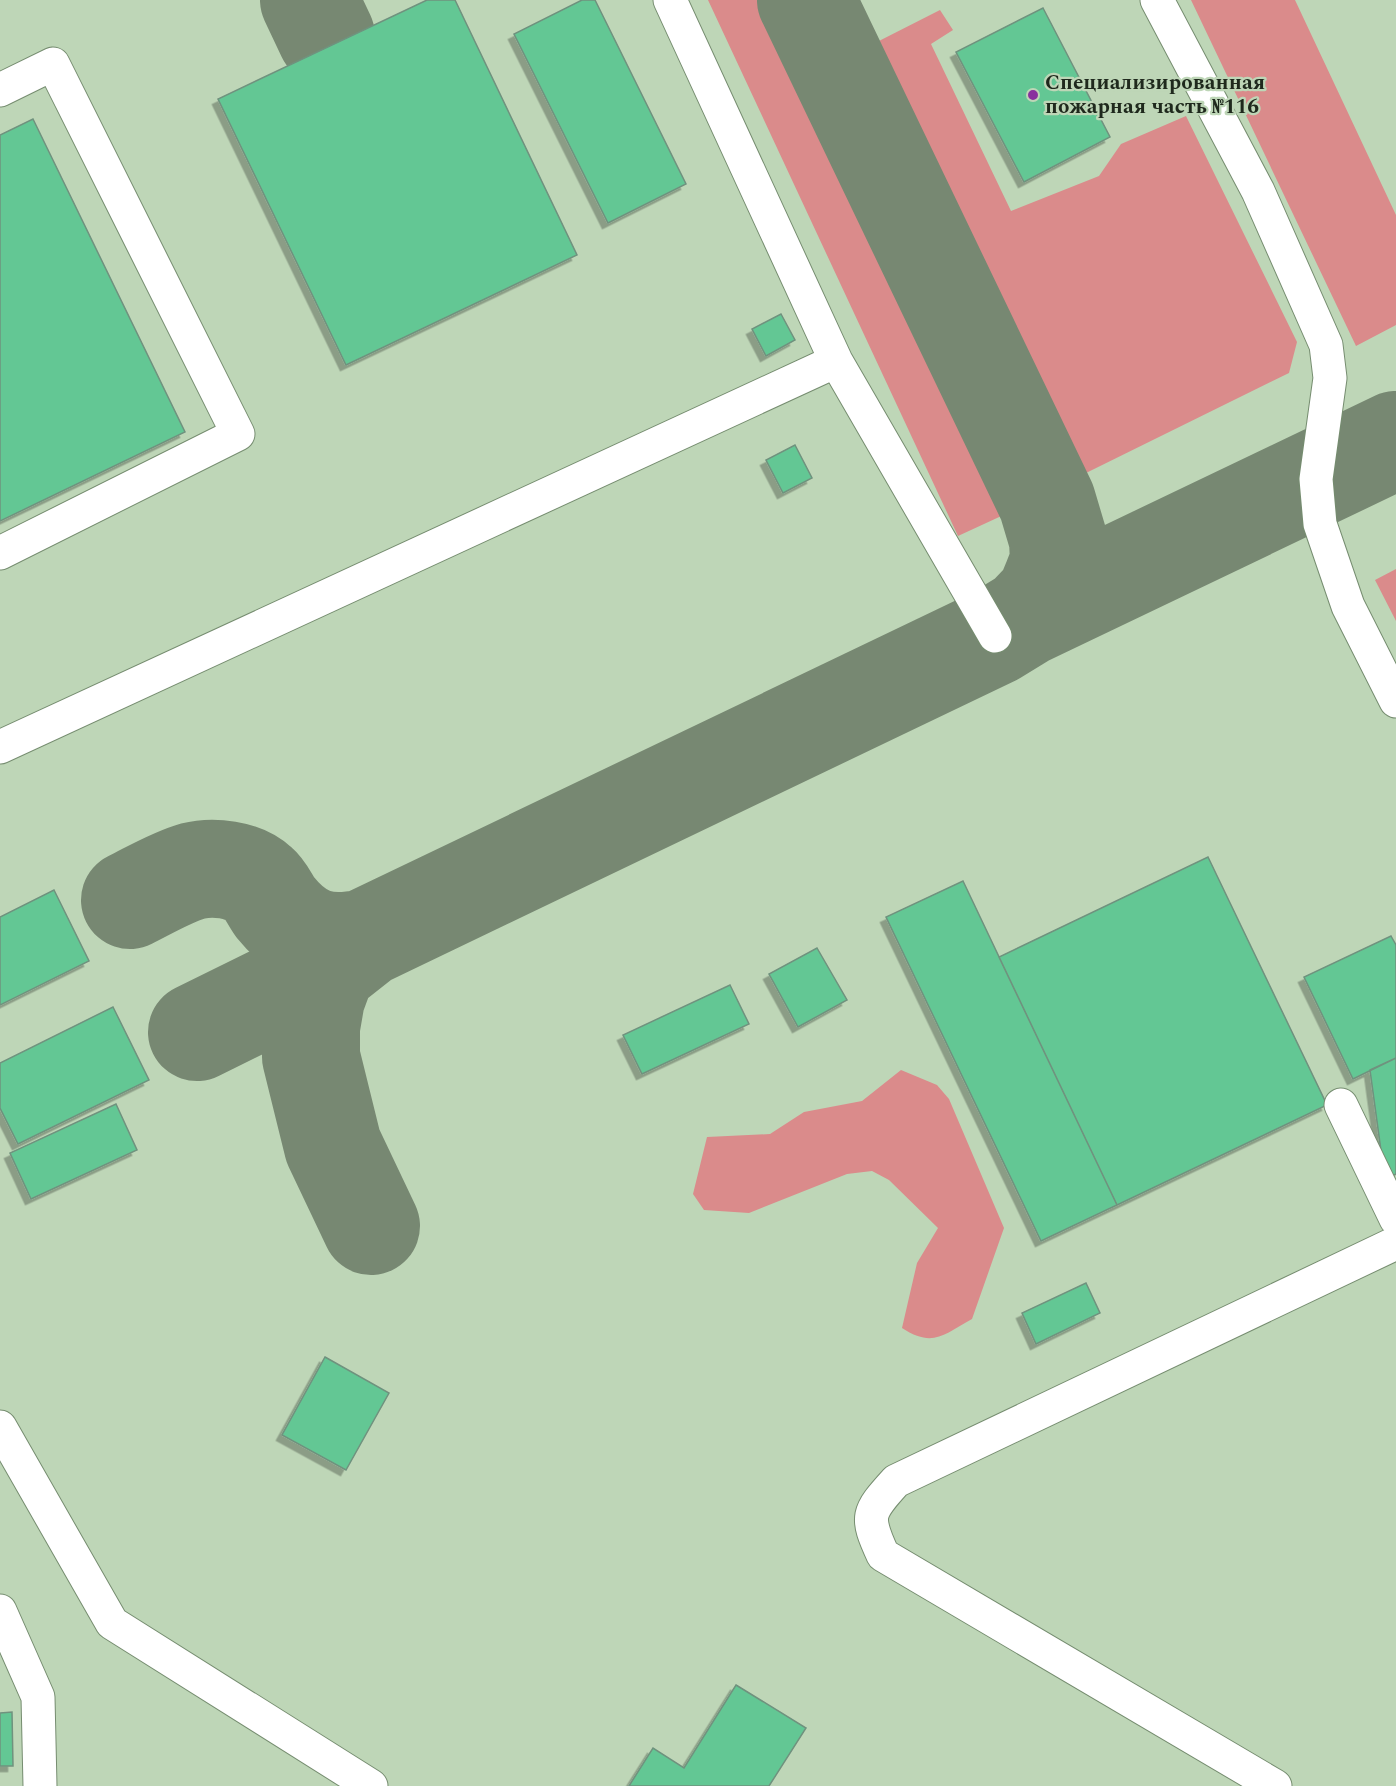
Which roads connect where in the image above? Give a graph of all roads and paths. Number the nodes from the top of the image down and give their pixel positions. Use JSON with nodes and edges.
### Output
{"nodes":[{"id":1,"x":670,"y":0,"type":"edge"},
{"id":2,"x":1157,"y":0,"type":"edge"},
{"id":3,"x":0,"y":90,"type":"edge"},
{"id":4,"x":836,"y":361,"type":"junction"},
{"id":5,"x":0,"y":553,"type":"edge"},
{"id":6,"x":996,"y":636,"type":"dead end"},
{"id":7,"x":1396,"y":701,"type":"edge"},
{"id":8,"x":0,"y":747,"type":"edge"},
{"id":9,"x":1341,"y":1105,"type":"dead end"},
{"id":10,"x":1396,"y":1219,"type":"edge"},
{"id":11,"x":1396,"y":1243,"type":"edge"},
{"id":12,"x":0,"y":1427,"type":"edge"},
{"id":13,"x":0,"y":1611,"type":"edge"},
{"id":14,"x":40,"y":1786,"type":"edge"},
{"id":15,"x":371,"y":1786,"type":"edge"},
{"id":16,"x":1275,"y":1786,"type":"edge"}],
"edges":[{"from":1,"to":4,"type":"lane"},
{"from":2,"to":7,"type":"lane"},
{"from":3,"to":5,"type":"lane"},
{"from":4,"to":6,"type":"lane"},
{"from":4,"to":8,"type":"lane"},
{"from":9,"to":10,"type":"lane"},
{"from":11,"to":16,"type":"lane"},
{"from":12,"to":15,"type":"lane"},
{"from":13,"to":14,"type":"lane"}]}
